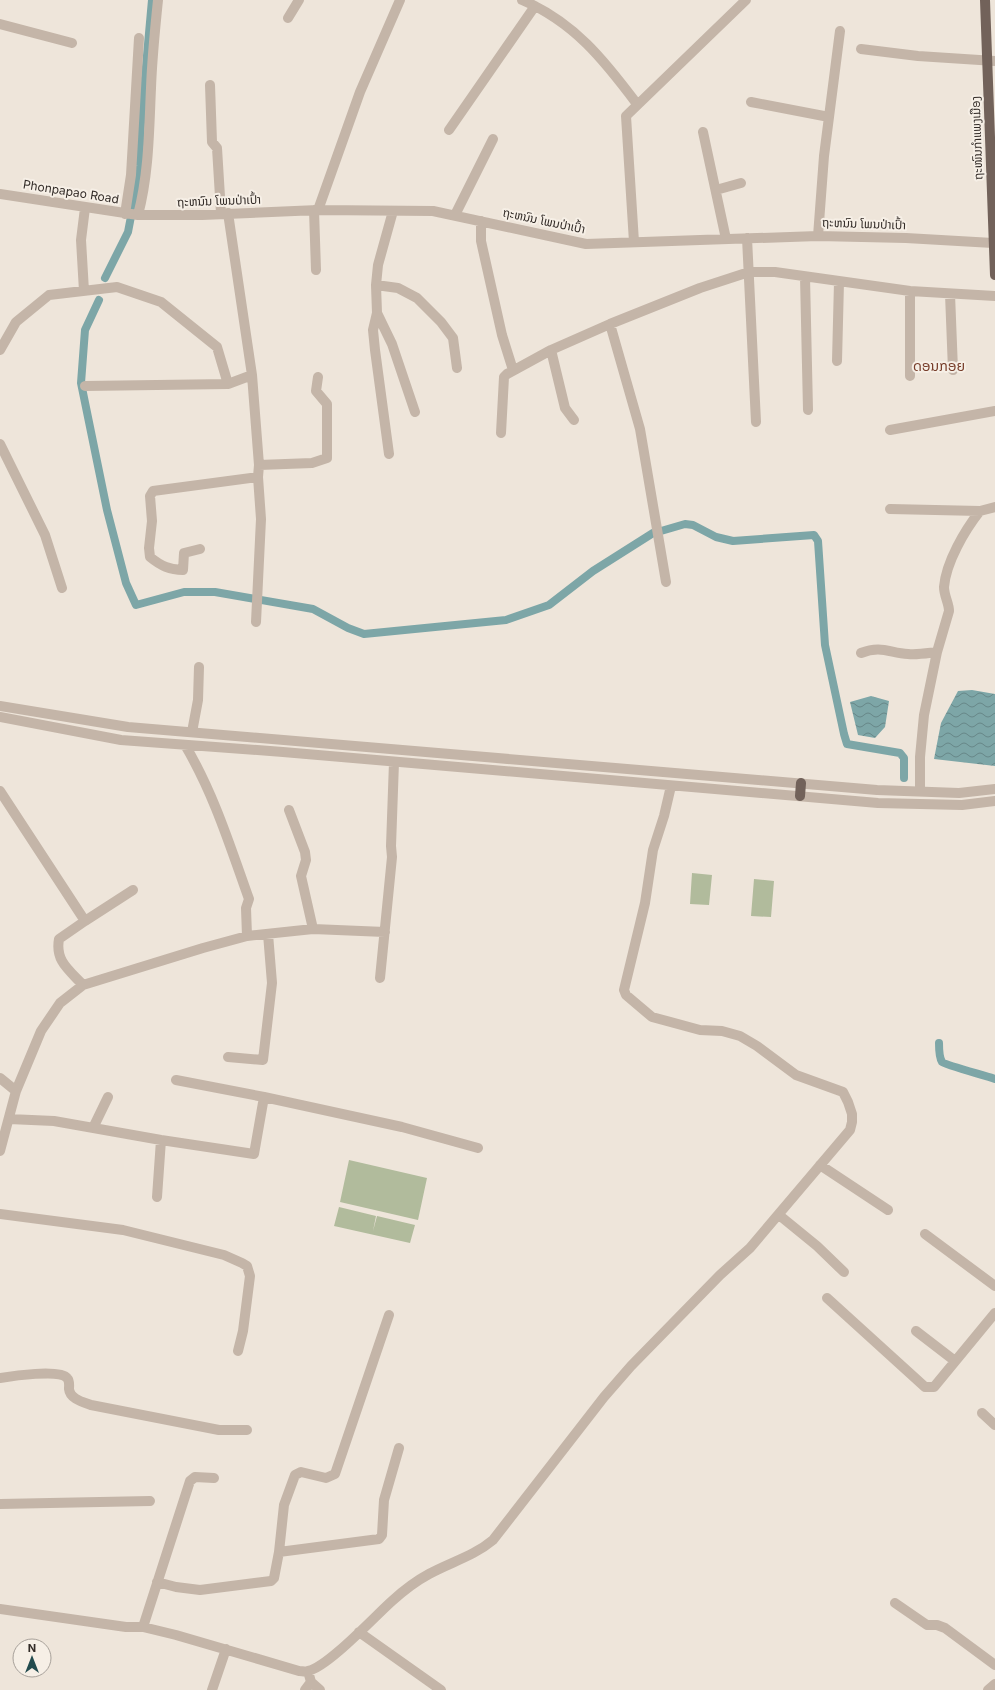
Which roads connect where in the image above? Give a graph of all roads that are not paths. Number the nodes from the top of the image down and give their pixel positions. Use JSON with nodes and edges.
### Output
{"nodes":[{"id":1,"x":158,"y":0,"type":"edge"},
{"id":2,"x":299,"y":0,"type":"edge"},
{"id":3,"x":400,"y":0,"type":"edge"},
{"id":4,"x":522,"y":0,"type":"edge"},
{"id":5,"x":746,"y":0,"type":"edge"},
{"id":6,"x":985,"y":0,"type":"edge"},
{"id":7,"x":538,"y":4,"type":"edge"},
{"id":8,"x":288,"y":18,"type":"dead end"},
{"id":9,"x":0,"y":24,"type":"edge"},
{"id":10,"x":840,"y":31,"type":"dead end"},
{"id":11,"x":139,"y":38,"type":"dead end"},
{"id":12,"x":72,"y":43,"type":"dead end"},
{"id":13,"x":861,"y":49,"type":"dead end"},
{"id":14,"x":991,"y":61,"type":"edge"},
{"id":15,"x":210,"y":86,"type":"dead end"},
{"id":16,"x":751,"y":102,"type":"dead end"},
{"id":17,"x":637,"y":104,"type":"junction"},
{"id":18,"x":829,"y":117,"type":"junction"},
{"id":19,"x":449,"y":130,"type":"dead end"},
{"id":20,"x":703,"y":132,"type":"dead end"},
{"id":21,"x":493,"y":139,"type":"dead end"},
{"id":22,"x":741,"y":183,"type":"dead end"},
{"id":23,"x":716,"y":190,"type":"junction"},
{"id":24,"x":0,"y":194,"type":"edge"},
{"id":25,"x":85,"y":208,"type":"junction"},
{"id":26,"x":316,"y":210,"type":"junction"},
{"id":27,"x":393,"y":210,"type":"junction"},
{"id":28,"x":224,"y":213,"type":"junction"},
{"id":29,"x":127,"y":214,"type":"junction"},
{"id":30,"x":138,"y":215,"type":"junction"},
{"id":31,"x":455,"y":215,"type":"junction"},
{"id":32,"x":481,"y":221,"type":"junction"},
{"id":33,"x":818,"y":236,"type":"junction"},
{"id":34,"x":747,"y":238,"type":"junction"},
{"id":35,"x":726,"y":239,"type":"junction"},
{"id":36,"x":634,"y":242,"type":"junction"},
{"id":37,"x":993,"y":243,"type":"junction"},
{"id":38,"x":316,"y":270,"type":"dead end"},
{"id":39,"x":749,"y":272,"type":"junction"},
{"id":40,"x":995,"y":275,"type":"edge"},
{"id":41,"x":804,"y":277,"type":"junction"},
{"id":42,"x":839,"y":282,"type":"junction"},
{"id":43,"x":376,"y":285,"type":"junction"},
{"id":44,"x":84,"y":291,"type":"junction"},
{"id":45,"x":910,"y":291,"type":"junction"},
{"id":46,"x":950,"y":294,"type":"junction"},
{"id":47,"x":995,"y":296,"type":"edge"},
{"id":48,"x":376,"y":313,"type":"junction"},
{"id":49,"x":610,"y":324,"type":"junction"},
{"id":50,"x":0,"y":350,"type":"edge"},
{"id":51,"x":551,"y":350,"type":"junction"},
{"id":52,"x":837,"y":360,"type":"dead end"},
{"id":53,"x":457,"y":368,"type":"dead end"},
{"id":54,"x":513,"y":370,"type":"junction"},
{"id":55,"x":953,"y":370,"type":"dead end"},
{"id":56,"x":252,"y":375,"type":"junction"},
{"id":57,"x":910,"y":376,"type":"dead end"},
{"id":58,"x":318,"y":377,"type":"dead end"},
{"id":59,"x":228,"y":384,"type":"junction"},
{"id":60,"x":85,"y":386,"type":"dead end"},
{"id":61,"x":808,"y":410,"type":"dead end"},
{"id":62,"x":995,"y":411,"type":"edge"},
{"id":63,"x":415,"y":412,"type":"dead end"},
{"id":64,"x":574,"y":420,"type":"dead end"},
{"id":65,"x":756,"y":422,"type":"dead end"},
{"id":66,"x":890,"y":430,"type":"dead end"},
{"id":67,"x":501,"y":433,"type":"dead end"},
{"id":68,"x":0,"y":444,"type":"edge"},
{"id":69,"x":389,"y":454,"type":"dead end"},
{"id":70,"x":259,"y":465,"type":"junction"},
{"id":71,"x":258,"y":477,"type":"junction"},
{"id":72,"x":995,"y":507,"type":"edge"},
{"id":73,"x":890,"y":510,"type":"dead end"},
{"id":74,"x":980,"y":511,"type":"junction"},
{"id":75,"x":200,"y":549,"type":"dead end"},
{"id":76,"x":666,"y":582,"type":"dead end"},
{"id":77,"x":62,"y":588,"type":"dead end"},
{"id":78,"x":256,"y":622,"type":"dead end"},
{"id":79,"x":938,"y":652,"type":"junction"},
{"id":80,"x":861,"y":653,"type":"dead end"},
{"id":81,"x":199,"y":666,"type":"dead end"},
{"id":82,"x":0,"y":706,"type":"edge"},
{"id":83,"x":0,"y":717,"type":"edge"},
{"id":84,"x":192,"y":732,"type":"junction"},
{"id":85,"x":185,"y":745,"type":"junction"},
{"id":86,"x":394,"y":762,"type":"junction"},
{"id":87,"x":801,"y":783,"type":"junction"},
{"id":88,"x":671,"y":786,"type":"junction"},
{"id":89,"x":995,"y":789,"type":"edge"},
{"id":90,"x":0,"y":791,"type":"edge"},
{"id":91,"x":920,"y":792,"type":"junction"},
{"id":92,"x":800,"y":796,"type":"junction"},
{"id":93,"x":995,"y":801,"type":"edge"},
{"id":94,"x":289,"y":810,"type":"dead end"},
{"id":95,"x":133,"y":890,"type":"dead end"},
{"id":96,"x":85,"y":921,"type":"junction"},
{"id":97,"x":313,"y":929,"type":"junction"},
{"id":98,"x":385,"y":932,"type":"junction"},
{"id":99,"x":268,"y":934,"type":"junction"},
{"id":100,"x":247,"y":936,"type":"junction"},
{"id":101,"x":380,"y":978,"type":"dead end"},
{"id":102,"x":83,"y":985,"type":"junction"},
{"id":103,"x":228,"y":1057,"type":"dead end"},
{"id":104,"x":0,"y":1078,"type":"edge"},
{"id":105,"x":176,"y":1080,"type":"dead end"},
{"id":106,"x":16,"y":1091,"type":"junction"},
{"id":107,"x":108,"y":1097,"type":"dead end"},
{"id":108,"x":264,"y":1097,"type":"junction"},
{"id":109,"x":9,"y":1119,"type":"junction"},
{"id":110,"x":93,"y":1128,"type":"junction"},
{"id":111,"x":161,"y":1140,"type":"junction"},
{"id":112,"x":478,"y":1148,"type":"dead end"},
{"id":113,"x":0,"y":1151,"type":"edge"},
{"id":114,"x":820,"y":1165,"type":"junction"},
{"id":115,"x":157,"y":1197,"type":"dead end"},
{"id":116,"x":888,"y":1210,"type":"dead end"},
{"id":117,"x":0,"y":1214,"type":"edge"},
{"id":118,"x":779,"y":1215,"type":"junction"},
{"id":119,"x":925,"y":1234,"type":"dead end"},
{"id":120,"x":844,"y":1272,"type":"dead end"},
{"id":121,"x":995,"y":1286,"type":"edge"},
{"id":122,"x":827,"y":1298,"type":"dead end"},
{"id":123,"x":389,"y":1315,"type":"dead end"},
{"id":124,"x":994,"y":1317,"type":"edge"},
{"id":125,"x":916,"y":1331,"type":"dead end"},
{"id":126,"x":238,"y":1351,"type":"dead end"},
{"id":127,"x":955,"y":1361,"type":"junction"},
{"id":128,"x":0,"y":1378,"type":"edge"},
{"id":129,"x":982,"y":1413,"type":"dead end"},
{"id":130,"x":995,"y":1425,"type":"edge"},
{"id":131,"x":247,"y":1430,"type":"dead end"},
{"id":132,"x":399,"y":1448,"type":"dead end"},
{"id":133,"x":214,"y":1478,"type":"dead end"},
{"id":134,"x":150,"y":1501,"type":"dead end"},
{"id":135,"x":0,"y":1504,"type":"edge"},
{"id":136,"x":280,"y":1552,"type":"junction"},
{"id":137,"x":157,"y":1582,"type":"junction"},
{"id":138,"x":894,"y":1603,"type":"dead end"},
{"id":139,"x":0,"y":1609,"type":"edge"},
{"id":140,"x":143,"y":1627,"type":"junction"},
{"id":141,"x":359,"y":1632,"type":"junction"},
{"id":142,"x":226,"y":1649,"type":"junction"},
{"id":143,"x":995,"y":1665,"type":"edge"},
{"id":144,"x":308,"y":1671,"type":"junction"},
{"id":145,"x":995,"y":1684,"type":"edge"},
{"id":146,"x":308,"y":1686,"type":"edge"},
{"id":147,"x":212,"y":1690,"type":"edge"},
{"id":148,"x":320,"y":1690,"type":"edge"},
{"id":149,"x":441,"y":1690,"type":"edge"},
{"id":150,"x":988,"y":1690,"type":"edge"}],
"edges":[{"from":1,"to":30,"type":"street"},
{"from":2,"to":8,"type":"street"},
{"from":3,"to":26,"type":"street"},
{"from":4,"to":7,"type":"street"},
{"from":5,"to":17,"type":"street"},
{"from":6,"to":14,"type":"main road","name":"ຖະໜົນກຳແພງເມືອງ"},
{"from":7,"to":17,"type":"street"},
{"from":7,"to":19,"type":"street"},
{"from":9,"to":12,"type":"street"},
{"from":10,"to":18,"type":"street"},
{"from":11,"to":29,"type":"street"},
{"from":13,"to":14,"type":"street"},
{"from":14,"to":37,"type":"main road","name":"ຖະໜົນກຳແພງເມືອງ"},
{"from":15,"to":28,"type":"street"},
{"from":16,"to":18,"type":"street"},
{"from":17,"to":36,"type":"street"},
{"from":18,"to":33,"type":"street"},
{"from":20,"to":23,"type":"street"},
{"from":21,"to":31,"type":"street"},
{"from":22,"to":23,"type":"street"},
{"from":23,"to":35,"type":"street"},
{"from":24,"to":25,"type":"street","name":"Phonpapao Road"},
{"from":25,"to":29,"type":"street","name":"Phonpapao Road"},
{"from":25,"to":44,"type":"street"},
{"from":26,"to":27,"type":"street","name":"ຖະຫນົນ ໂພນປ່າເປົ້າ"},
{"from":26,"to":28,"type":"street","name":"ຖະຫນົນ ໂພນປ່າເປົ້າ"},
{"from":26,"to":38,"type":"street"},
{"from":27,"to":31,"type":"street","name":"ຖະຫນົນ ໂພນປ່າເປົ້າ"},
{"from":27,"to":43,"type":"street"},
{"from":28,"to":30,"type":"street","name":"ຖະຫນົນ ໂພນປ່າເປົ້າ"},
{"from":28,"to":56,"type":"street"},
{"from":29,"to":30,"type":"street","name":"Phonpapao Road"},
{"from":31,"to":32,"type":"street","name":"ຖະຫນົນ ໂພນປ່າເປົ້າ"},
{"from":32,"to":36,"type":"street","name":"ຖະຫນົນ ໂພນປ່າເປົ້າ"},
{"from":32,"to":54,"type":"street"},
{"from":33,"to":34,"type":"street","name":"ຖະຫນົນ ໂພນປ່າເປົ້າ"},
{"from":33,"to":37,"type":"street","name":"ຖະຫນົນ ໂພນປ່າເປົ້າ"},
{"from":34,"to":35,"type":"street","name":"ຖະຫນົນ ໂພນປ່າເປົ້າ"},
{"from":34,"to":39,"type":"street"},
{"from":35,"to":36,"type":"street","name":"ຖະຫນົນ ໂພນປ່າເປົ້າ"},
{"from":37,"to":40,"type":"main road","name":"ຖະໜົນກຳແພງເມືອງ"},
{"from":39,"to":41,"type":"street"},
{"from":39,"to":49,"type":"street"},
{"from":39,"to":65,"type":"street"},
{"from":41,"to":42,"type":"street"},
{"from":41,"to":61,"type":"street"},
{"from":42,"to":45,"type":"street"},
{"from":42,"to":52,"type":"street"},
{"from":43,"to":48,"type":"street"},
{"from":43,"to":53,"type":"street"},
{"from":44,"to":50,"type":"street"},
{"from":44,"to":59,"type":"street"},
{"from":45,"to":46,"type":"street"},
{"from":45,"to":57,"type":"street"},
{"from":46,"to":47,"type":"street"},
{"from":46,"to":55,"type":"street"},
{"from":48,"to":63,"type":"street"},
{"from":48,"to":69,"type":"street"},
{"from":49,"to":51,"type":"street"},
{"from":49,"to":76,"type":"street"},
{"from":51,"to":54,"type":"street"},
{"from":51,"to":64,"type":"street"},
{"from":54,"to":67,"type":"street"},
{"from":56,"to":59,"type":"street"},
{"from":56,"to":70,"type":"street"},
{"from":58,"to":70,"type":"street"},
{"from":59,"to":60,"type":"street"},
{"from":62,"to":66,"type":"street"},
{"from":68,"to":77,"type":"street"},
{"from":70,"to":71,"type":"street"},
{"from":71,"to":75,"type":"street"},
{"from":71,"to":78,"type":"street"},
{"from":72,"to":74,"type":"street"},
{"from":73,"to":74,"type":"street"},
{"from":74,"to":79,"type":"street"},
{"from":79,"to":80,"type":"street"},
{"from":79,"to":91,"type":"street"},
{"from":81,"to":84,"type":"street"},
{"from":82,"to":84,"type":"street"},
{"from":83,"to":85,"type":"street"},
{"from":84,"to":87,"type":"street"},
{"from":85,"to":86,"type":"street"},
{"from":85,"to":100,"type":"street"},
{"from":86,"to":88,"type":"street"},
{"from":86,"to":98,"type":"street"},
{"from":87,"to":91,"type":"street"},
{"from":87,"to":92,"type":"main road"},
{"from":88,"to":92,"type":"street"},
{"from":88,"to":114,"type":"street"},
{"from":89,"to":91,"type":"street"},
{"from":90,"to":96,"type":"street"},
{"from":92,"to":93,"type":"street"},
{"from":94,"to":97,"type":"street"},
{"from":95,"to":96,"type":"street"},
{"from":96,"to":102,"type":"street"},
{"from":97,"to":98,"type":"street"},
{"from":97,"to":99,"type":"street"},
{"from":98,"to":101,"type":"street"},
{"from":99,"to":100,"type":"street"},
{"from":99,"to":103,"type":"street"},
{"from":100,"to":102,"type":"street"},
{"from":102,"to":106,"type":"street"},
{"from":104,"to":106,"type":"street"},
{"from":105,"to":108,"type":"street"},
{"from":106,"to":109,"type":"street"},
{"from":107,"to":110,"type":"street"},
{"from":108,"to":111,"type":"street"},
{"from":108,"to":112,"type":"street"},
{"from":109,"to":110,"type":"street"},
{"from":109,"to":113,"type":"street"},
{"from":110,"to":111,"type":"street"},
{"from":111,"to":115,"type":"street"},
{"from":114,"to":116,"type":"street"},
{"from":114,"to":118,"type":"street"},
{"from":117,"to":126,"type":"street"},
{"from":118,"to":120,"type":"street"},
{"from":118,"to":141,"type":"street"},
{"from":119,"to":121,"type":"street"},
{"from":122,"to":127,"type":"street"},
{"from":123,"to":136,"type":"street"},
{"from":124,"to":127,"type":"street"},
{"from":125,"to":127,"type":"street"},
{"from":128,"to":131,"type":"street"},
{"from":129,"to":130,"type":"street"},
{"from":132,"to":136,"type":"street"},
{"from":133,"to":137,"type":"street"},
{"from":134,"to":135,"type":"street"},
{"from":136,"to":137,"type":"street"},
{"from":137,"to":140,"type":"street"},
{"from":138,"to":143,"type":"street"},
{"from":139,"to":140,"type":"street"},
{"from":140,"to":142,"type":"street"},
{"from":141,"to":144,"type":"street"},
{"from":141,"to":149,"type":"street"},
{"from":142,"to":144,"type":"street"},
{"from":142,"to":147,"type":"street"},
{"from":144,"to":146,"type":"street"},
{"from":145,"to":150,"type":"street"},
{"from":146,"to":148,"type":"street"}]}
